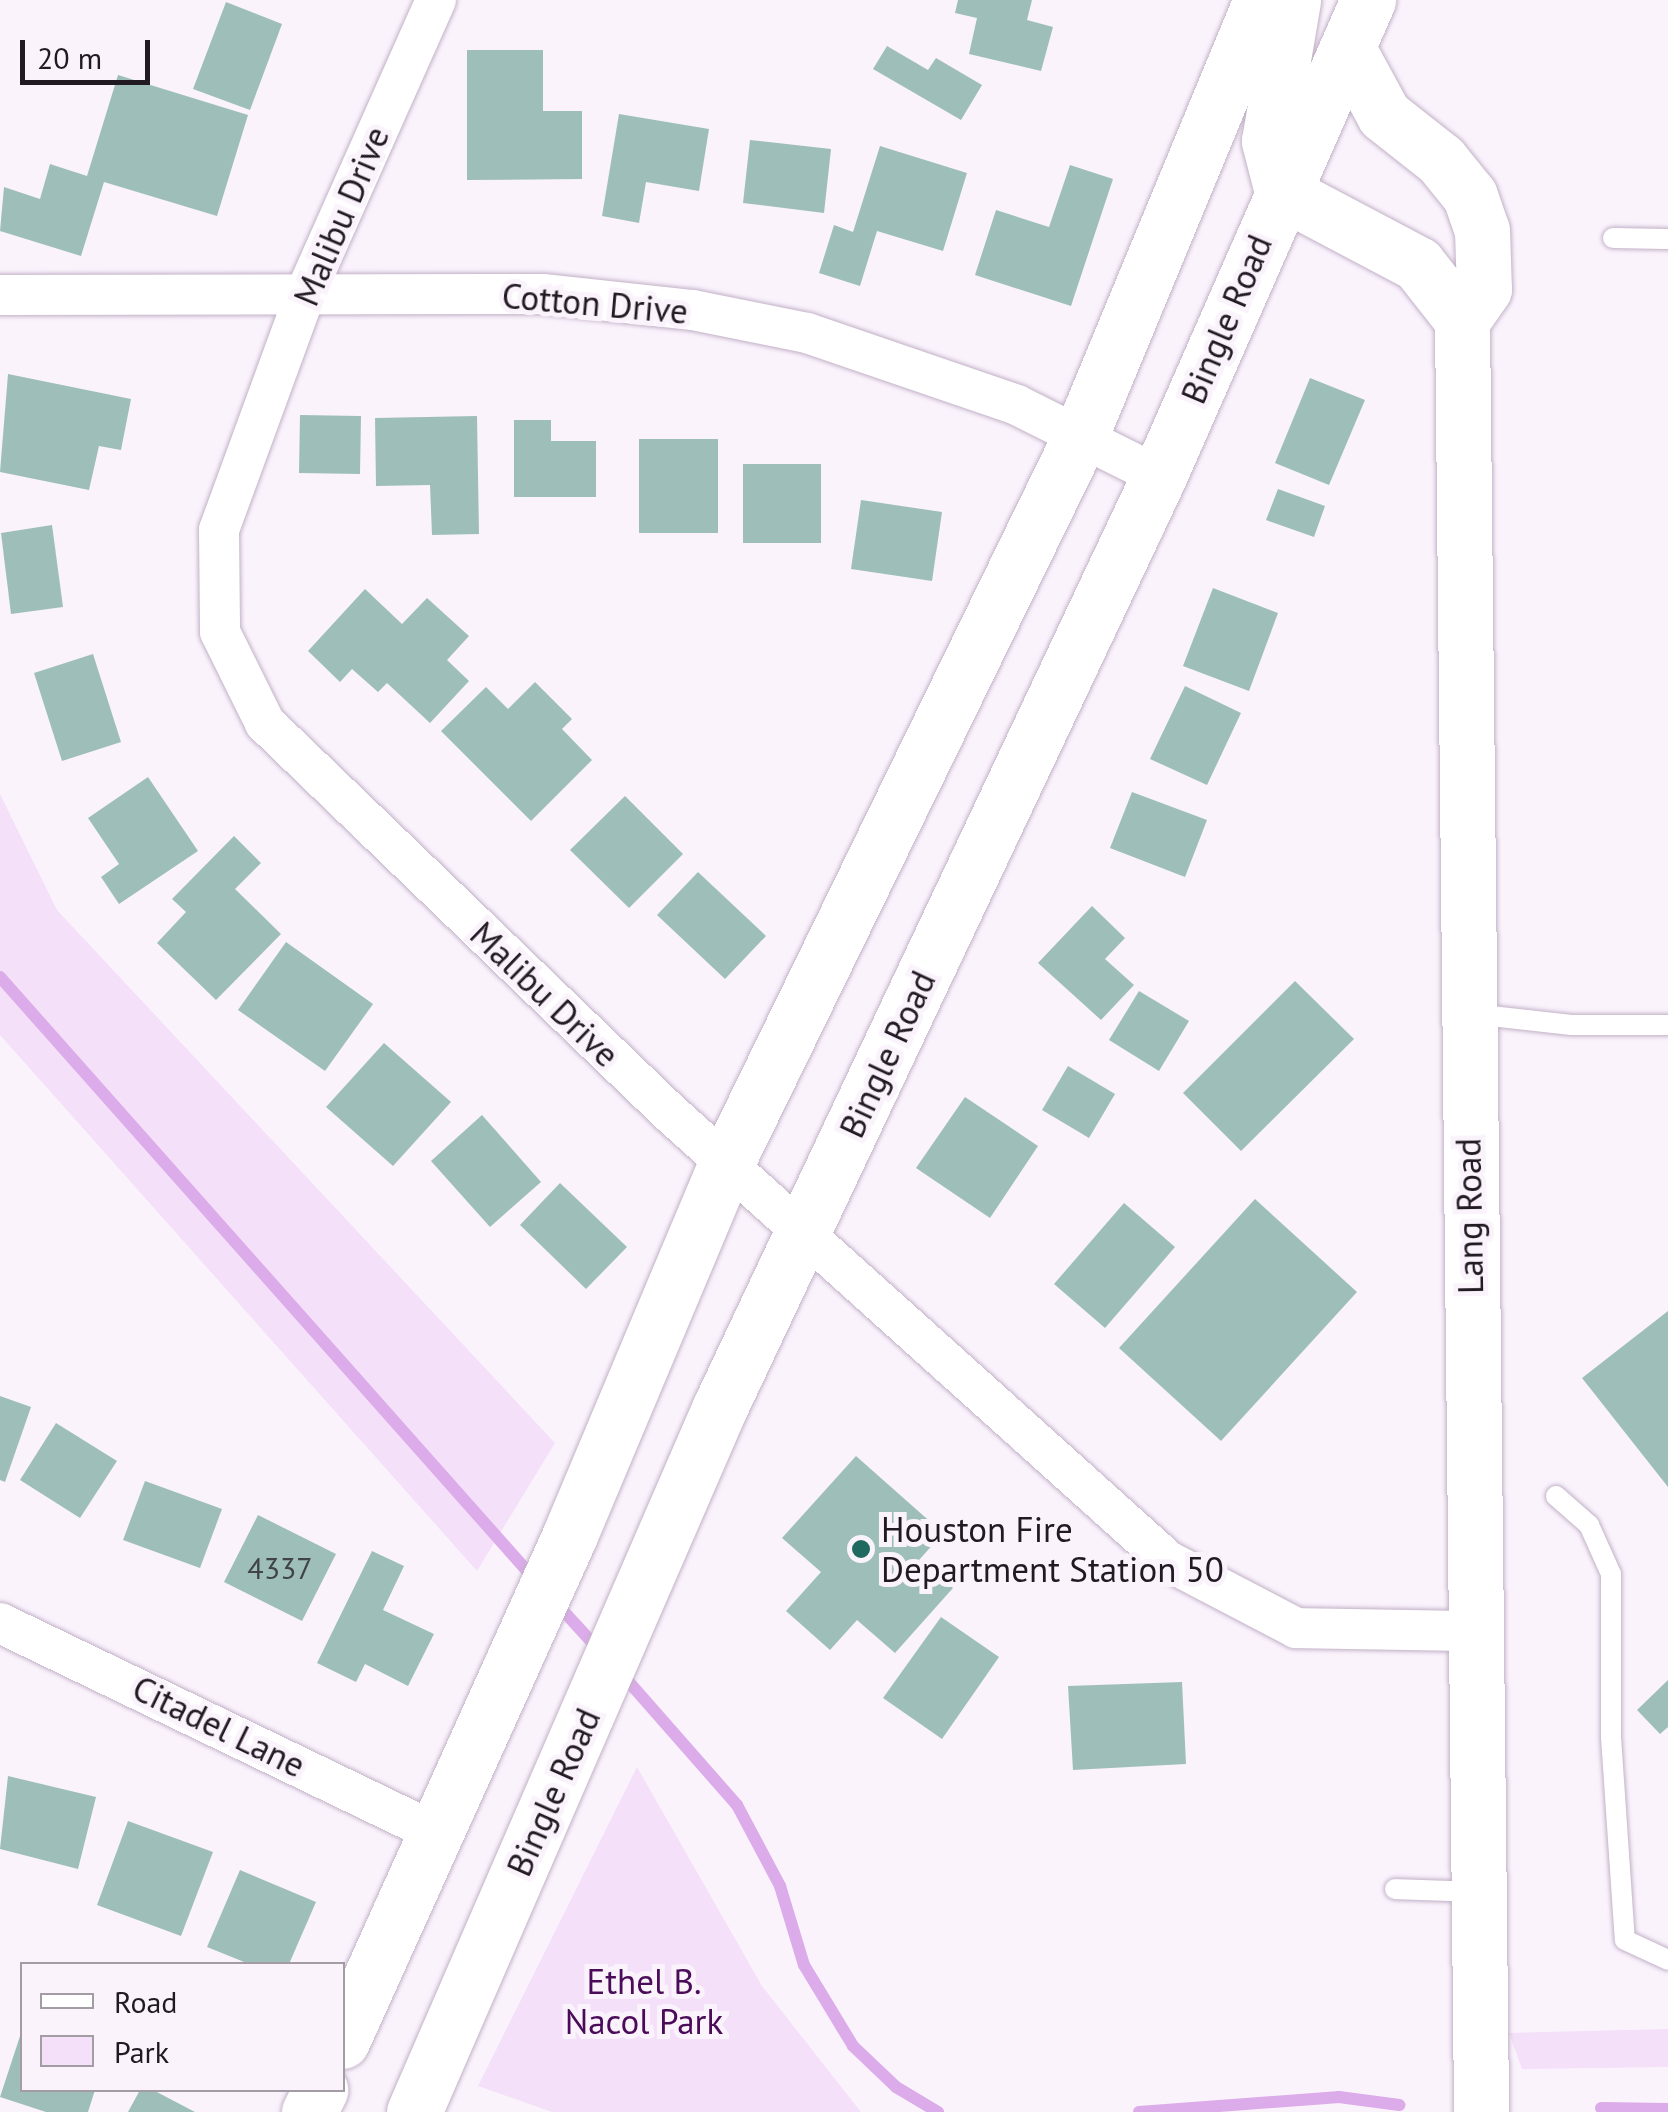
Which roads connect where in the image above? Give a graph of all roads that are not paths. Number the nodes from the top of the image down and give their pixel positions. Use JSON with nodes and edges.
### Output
{"nodes":[{"id":1,"x":436,"y":0,"type":"edge"},
{"id":2,"x":1261,"y":0,"type":"edge"},
{"id":3,"x":1293,"y":0,"type":"edge"},
{"id":4,"x":1358,"y":25,"type":"edge"},
{"id":5,"x":1282,"y":192,"type":"junction"},
{"id":6,"x":1613,"y":238,"type":"dead end"},
{"id":7,"x":1668,"y":239,"type":"edge"},
{"id":8,"x":306,"y":292,"type":"junction"},
{"id":9,"x":0,"y":295,"type":"edge"},
{"id":10,"x":1462,"y":320,"type":"junction"},
{"id":11,"x":1080,"y":437,"type":"junction"},
{"id":12,"x":1158,"y":476,"type":"junction"},
{"id":13,"x":1466,"y":1013,"type":"junction"},
{"id":14,"x":1668,"y":1025,"type":"edge"},
{"id":15,"x":726,"y":1164,"type":"junction"},
{"id":16,"x":804,"y":1232,"type":"junction"},
{"id":17,"x":640,"y":1369,"type":"junction"},
{"id":18,"x":720,"y":1408,"type":"junction"},
{"id":19,"x":1556,"y":1496,"type":"dead end"},
{"id":20,"x":0,"y":1623,"type":"edge"},
{"id":21,"x":1475,"y":1631,"type":"junction"},
{"id":22,"x":437,"y":1833,"type":"junction"},
{"id":23,"x":1395,"y":1890,"type":"dead end"},
{"id":24,"x":1478,"y":1892,"type":"junction"},
{"id":25,"x":1668,"y":1960,"type":"edge"},
{"id":26,"x":345,"y":2034,"type":"edge"},
{"id":27,"x":414,"y":2112,"type":"edge"},
{"id":28,"x":1481,"y":2112,"type":"edge"}],
"edges":[{"from":1,"to":8,"type":"street","name":"Malibu Drive"},
{"from":2,"to":11,"type":"main road"},
{"from":3,"to":5,"type":"main road"},
{"from":4,"to":5,"type":"main road","name":"Bingle Road"},
{"from":4,"to":10,"type":"main road","name":"Lang Road"},
{"from":5,"to":10,"type":"main road"},
{"from":5,"to":12,"type":"main road","name":"Bingle Road"},
{"from":6,"to":7,"type":"lane"},
{"from":8,"to":9,"type":"street","name":"Cotton Drive"},
{"from":8,"to":11,"type":"street","name":"Cotton Drive"},
{"from":8,"to":15,"type":"street","name":"Malibu Drive"},
{"from":10,"to":13,"type":"main road","name":"Lang Road"},
{"from":11,"to":12,"type":"street","name":"Cotton Drive"},
{"from":11,"to":15,"type":"main road"},
{"from":12,"to":16,"type":"main road","name":"Bingle Road"},
{"from":13,"to":14,"type":"lane"},
{"from":13,"to":21,"type":"main road","name":"Lang Road"},
{"from":15,"to":16,"type":"street","name":"Malibu Drive"},
{"from":15,"to":17,"type":"main road"},
{"from":16,"to":18,"type":"main road","name":"Bingle Road"},
{"from":16,"to":21,"type":"street","name":"Malibu Drive"},
{"from":17,"to":18,"type":"main road"},
{"from":17,"to":22,"type":"main road"},
{"from":18,"to":27,"type":"main road","name":"Bingle Road"},
{"from":19,"to":25,"type":"lane"},
{"from":20,"to":22,"type":"street","name":"Citadel Lane"},
{"from":21,"to":24,"type":"main road","name":"Lang Road"},
{"from":22,"to":26,"type":"main road"},
{"from":23,"to":24,"type":"lane"},
{"from":24,"to":28,"type":"main road","name":"Lang Road"}]}
